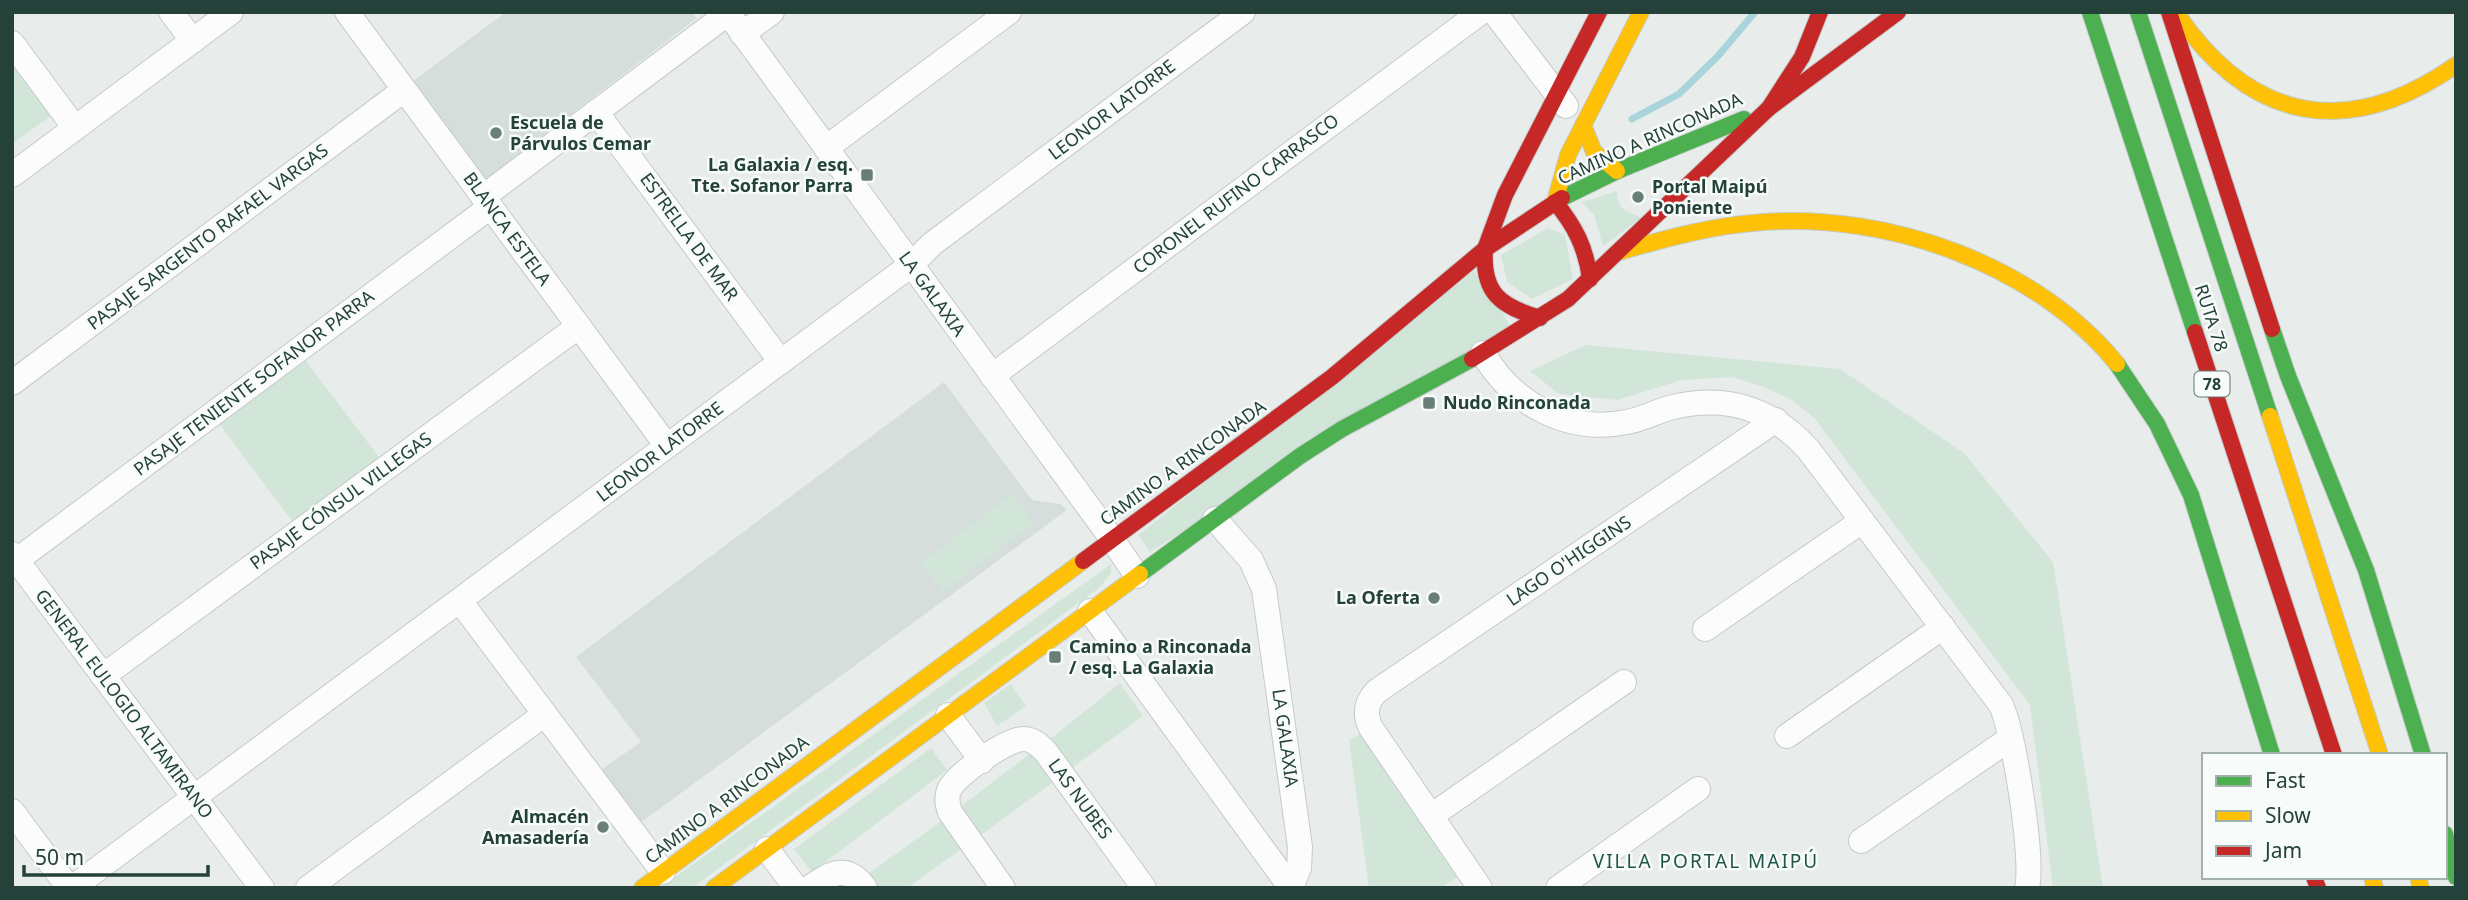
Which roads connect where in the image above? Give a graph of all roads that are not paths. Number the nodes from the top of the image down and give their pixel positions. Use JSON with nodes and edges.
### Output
{"nodes":[{"id":1,"x":171,"y":12,"type":"edge"},
{"id":2,"x":231,"y":12,"type":"edge"},
{"id":3,"x":347,"y":12,"type":"edge"},
{"id":4,"x":772,"y":12,"type":"edge"},
{"id":5,"x":1009,"y":12,"type":"edge"},
{"id":6,"x":1243,"y":12,"type":"edge"},
{"id":7,"x":1481,"y":12,"type":"edge"},
{"id":8,"x":1494,"y":12,"type":"edge"},
{"id":9,"x":1599,"y":12,"type":"edge"},
{"id":10,"x":1641,"y":12,"type":"edge"},
{"id":11,"x":1820,"y":12,"type":"edge"},
{"id":12,"x":1898,"y":12,"type":"edge"},
{"id":13,"x":2090,"y":12,"type":"edge"},
{"id":14,"x":2138,"y":12,"type":"edge"},
{"id":15,"x":2169,"y":12,"type":"edge"},
{"id":16,"x":2176,"y":12,"type":"edge"},
{"id":17,"x":727,"y":13,"type":"edge"},
{"id":18,"x":742,"y":34,"type":"junction"},
{"id":19,"x":193,"y":41,"type":"junction"},
{"id":20,"x":12,"y":43,"type":"edge"},
{"id":21,"x":2456,"y":65,"type":"edge"},
{"id":22,"x":404,"y":90,"type":"junction"},
{"id":23,"x":1556,"y":96,"type":"junction"},
{"id":24,"x":1769,"y":108,"type":"junction"},
{"id":25,"x":596,"y":111,"type":"junction"},
{"id":26,"x":1583,"y":125,"type":"junction"},
{"id":27,"x":75,"y":128,"type":"junction"},
{"id":28,"x":826,"y":148,"type":"junction"},
{"id":29,"x":1617,"y":171,"type":"junction"},
{"id":30,"x":12,"y":175,"type":"edge"},
{"id":31,"x":487,"y":202,"type":"junction"},
{"id":32,"x":1556,"y":202,"type":"junction"},
{"id":33,"x":1485,"y":249,"type":"junction"},
{"id":34,"x":1619,"y":252,"type":"junction"},
{"id":35,"x":911,"y":265,"type":"junction"},
{"id":36,"x":1590,"y":279,"type":"junction"},
{"id":37,"x":1540,"y":318,"type":"junction"},
{"id":38,"x":579,"y":326,"type":"junction"},
{"id":39,"x":1483,"y":353,"type":"junction"},
{"id":40,"x":781,"y":362,"type":"junction"},
{"id":41,"x":992,"y":376,"type":"junction"},
{"id":42,"x":12,"y":383,"type":"edge"},
{"id":43,"x":1776,"y":421,"type":"junction"},
{"id":44,"x":667,"y":446,"type":"junction"},
{"id":45,"x":1215,"y":519,"type":"junction"},
{"id":46,"x":1863,"y":521,"type":"junction"},
{"id":47,"x":1112,"y":540,"type":"junction"},
{"id":48,"x":14,"y":557,"type":"edge"},
{"id":49,"x":1137,"y":576,"type":"junction"},
{"id":50,"x":460,"y":601,"type":"junction"},
{"id":51,"x":1090,"y":611,"type":"junction"},
{"id":52,"x":1943,"y":627,"type":"junction"},
{"id":53,"x":1704,"y":629,"type":"dead end"},
{"id":54,"x":103,"y":676,"type":"junction"},
{"id":55,"x":1624,"y":682,"type":"dead end"},
{"id":56,"x":545,"y":714,"type":"junction"},
{"id":57,"x":948,"y":715,"type":"junction"},
{"id":58,"x":1787,"y":736,"type":"dead end"},
{"id":59,"x":2011,"y":738,"type":"junction"},
{"id":60,"x":2271,"y":753,"type":"edge"},
{"id":61,"x":2333,"y":753,"type":"edge"},
{"id":62,"x":2380,"y":753,"type":"edge"},
{"id":63,"x":2423,"y":753,"type":"edge"},
{"id":64,"x":982,"y":761,"type":"junction"},
{"id":65,"x":1698,"y":789,"type":"dead end"},
{"id":66,"x":194,"y":797,"type":"junction"},
{"id":67,"x":12,"y":811,"type":"edge"},
{"id":68,"x":1431,"y":816,"type":"junction"},
{"id":69,"x":1861,"y":841,"type":"dead end"},
{"id":70,"x":2447,"y":842,"type":"edge"},
{"id":71,"x":766,"y":849,"type":"junction"},
{"id":72,"x":663,"y":872,"type":"junction"},
{"id":73,"x":2456,"y":877,"type":"edge"},
{"id":74,"x":859,"y":881,"type":"edge"},
{"id":75,"x":71,"y":888,"type":"edge"},
{"id":76,"x":262,"y":888,"type":"edge"},
{"id":77,"x":308,"y":888,"type":"edge"},
{"id":78,"x":642,"y":888,"type":"edge"},
{"id":79,"x":714,"y":888,"type":"edge"},
{"id":80,"x":796,"y":888,"type":"edge"},
{"id":81,"x":809,"y":888,"type":"edge"},
{"id":82,"x":1003,"y":888,"type":"edge"},
{"id":83,"x":1144,"y":888,"type":"edge"},
{"id":84,"x":1291,"y":888,"type":"edge"},
{"id":85,"x":1480,"y":888,"type":"edge"},
{"id":86,"x":1558,"y":888,"type":"edge"},
{"id":87,"x":2026,"y":888,"type":"edge"}],
"edges":[{"from":1,"to":19,"type":"street"},
{"from":2,"to":19,"type":"street"},
{"from":3,"to":22,"type":"street","name":"BLANCA ESTELA"},
{"from":4,"to":18,"type":"street"},
{"from":5,"to":28,"type":"street"},
{"from":6,"to":35,"type":"street","name":"LEONOR LATORRE"},
{"from":7,"to":41,"type":"street","name":"CORONEL RUFINO CARRASCO"},
{"from":8,"to":23,"type":"street"},
{"from":9,"to":23,"type":"main road"},
{"from":10,"to":26,"type":"main road"},
{"from":11,"to":24,"type":"main road"},
{"from":12,"to":24,"type":"main road","name":"CAMINO A RINCONADA"},
{"from":13,"to":61,"type":"main road","name":"RUTA 78","number":"78"},
{"from":14,"to":62,"type":"main road","name":"RUTA 78","number":"78"},
{"from":15,"to":63,"type":"main road"},
{"from":16,"to":21,"type":"main road"},
{"from":17,"to":18,"type":"street","name":"LA GALAXIA"},
{"from":17,"to":25,"type":"street","name":"PASAJE TENIENTE SOFANOR PARRA"},
{"from":18,"to":28,"type":"street","name":"LA GALAXIA"},
{"from":19,"to":27,"type":"street"},
{"from":20,"to":27,"type":"street"},
{"from":22,"to":31,"type":"street","name":"BLANCA ESTELA"},
{"from":22,"to":42,"type":"street","name":"PASAJE SARGENTO RAFAEL VARGAS"},
{"from":23,"to":26,"type":"street"},
{"from":23,"to":33,"type":"main road"},
{"from":24,"to":29,"type":"main road","name":"CAMINO A RINCONADA"},
{"from":24,"to":34,"type":"main road","name":"CAMINO A RINCONADA"},
{"from":25,"to":31,"type":"street","name":"PASAJE TENIENTE SOFANOR PARRA"},
{"from":25,"to":40,"type":"street","name":"ESTRELLA DE MAR"},
{"from":26,"to":29,"type":"main road"},
{"from":26,"to":32,"type":"main road"},
{"from":27,"to":30,"type":"street"},
{"from":28,"to":35,"type":"street","name":"LA GALAXIA"},
{"from":29,"to":32,"type":"main road","name":"CAMINO A RINCONADA"},
{"from":31,"to":38,"type":"street","name":"BLANCA ESTELA"},
{"from":31,"to":48,"type":"street","name":"PASAJE TENIENTE SOFANOR PARRA"},
{"from":32,"to":33,"type":"main road","name":"CAMINO A RINCONADA"},
{"from":32,"to":36,"type":"main road"},
{"from":33,"to":37,"type":"main road"},
{"from":33,"to":47,"type":"main road","name":"CAMINO A RINCONADA"},
{"from":34,"to":36,"type":"main road","name":"CAMINO A RINCONADA"},
{"from":34,"to":60,"type":"main road"},
{"from":35,"to":40,"type":"street","name":"LEONOR LATORRE"},
{"from":35,"to":41,"type":"street","name":"LA GALAXIA"},
{"from":36,"to":37,"type":"main road","name":"CAMINO A RINCONADA"},
{"from":37,"to":39,"type":"main road","name":"CAMINO A RINCONADA"},
{"from":38,"to":44,"type":"street","name":"BLANCA ESTELA"},
{"from":38,"to":54,"type":"street","name":"PASAJE CÓNSUL VILLEGAS"},
{"from":39,"to":43,"type":"street"},
{"from":39,"to":45,"type":"main road","name":"CAMINO A RINCONADA"},
{"from":40,"to":44,"type":"street","name":"LEONOR LATORRE"},
{"from":41,"to":47,"type":"street","name":"LA GALAXIA"},
{"from":43,"to":46,"type":"street"},
{"from":43,"to":68,"type":"street","name":"LAGO O'HIGGINS"},
{"from":44,"to":50,"type":"street","name":"LEONOR LATORRE"},
{"from":45,"to":49,"type":"main road","name":"CAMINO A RINCONADA"},
{"from":45,"to":84,"type":"street","name":"LA GALAXIA"},
{"from":46,"to":52,"type":"street"},
{"from":46,"to":53,"type":"street"},
{"from":47,"to":49,"type":"street","name":"LA GALAXIA"},
{"from":47,"to":72,"type":"main road","name":"CAMINO A RINCONADA"},
{"from":48,"to":54,"type":"street","name":"GENERAL EULOGIO ALTAMIRANO"},
{"from":49,"to":51,"type":"main road","name":"CAMINO A RINCONADA"},
{"from":50,"to":56,"type":"street"},
{"from":50,"to":66,"type":"street","name":"LEONOR LATORRE"},
{"from":51,"to":57,"type":"main road","name":"CAMINO A RINCONADA"},
{"from":51,"to":84,"type":"street","name":"LA GALAXIA"},
{"from":52,"to":58,"type":"street"},
{"from":52,"to":59,"type":"street"},
{"from":54,"to":66,"type":"street","name":"GENERAL EULOGIO ALTAMIRANO"},
{"from":55,"to":68,"type":"street"},
{"from":56,"to":72,"type":"street"},
{"from":56,"to":77,"type":"street"},
{"from":57,"to":64,"type":"street"},
{"from":57,"to":71,"type":"main road","name":"CAMINO A RINCONADA"},
{"from":59,"to":69,"type":"street"},
{"from":59,"to":87,"type":"street"},
{"from":64,"to":82,"type":"street","name":"LAS NUBES"},
{"from":64,"to":83,"type":"street","name":"LAS NUBES"},
{"from":65,"to":86,"type":"street"},
{"from":66,"to":75,"type":"street","name":"LEONOR LATORRE"},
{"from":66,"to":76,"type":"street","name":"GENERAL EULOGIO ALTAMIRANO"},
{"from":67,"to":75,"type":"street"},
{"from":68,"to":85,"type":"street"},
{"from":70,"to":73,"type":"main road"},
{"from":71,"to":79,"type":"main road","name":"CAMINO A RINCONADA"},
{"from":71,"to":80,"type":"street"},
{"from":72,"to":78,"type":"main road","name":"CAMINO A RINCONADA"},
{"from":74,"to":81,"type":"street"}]}
